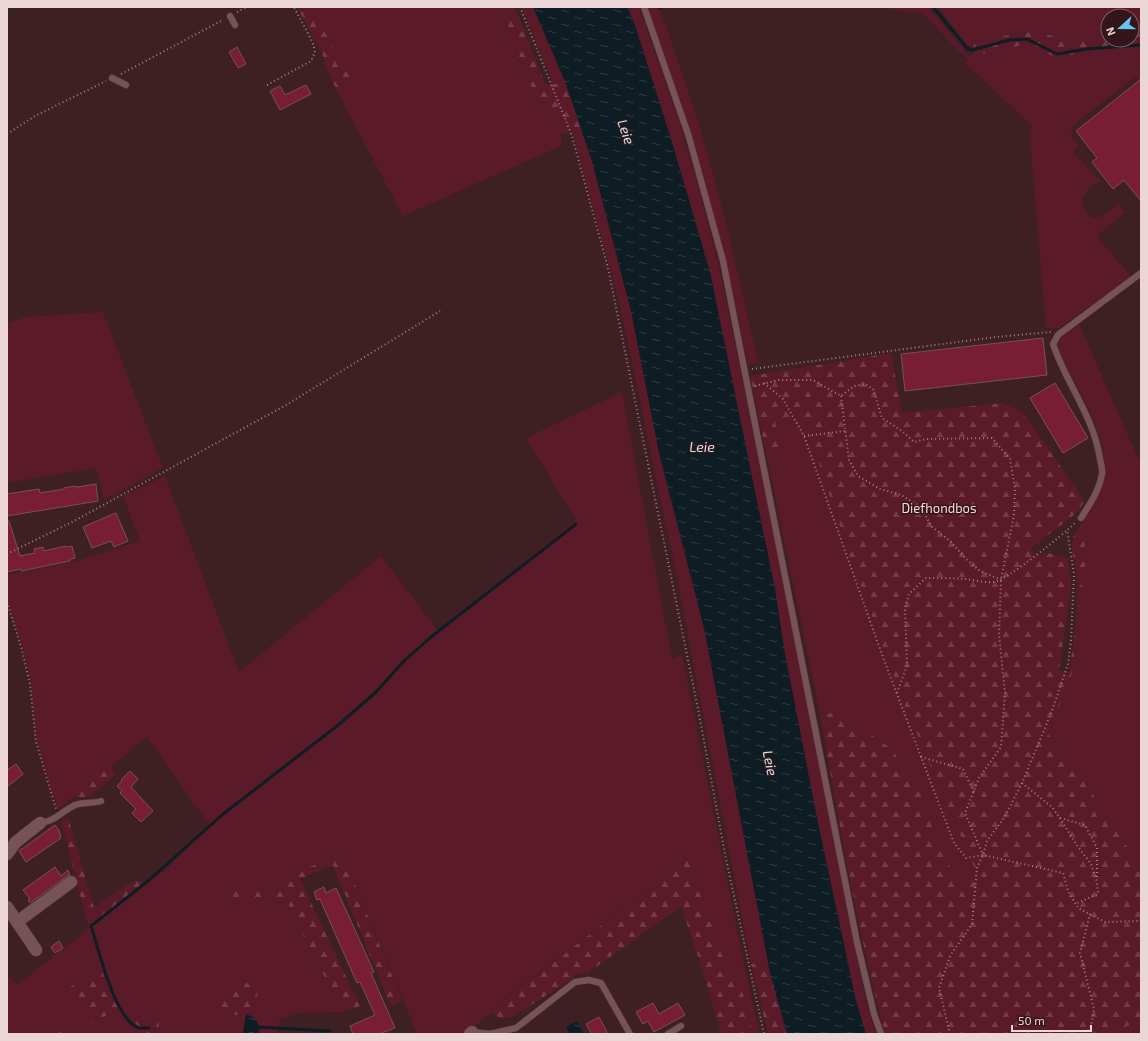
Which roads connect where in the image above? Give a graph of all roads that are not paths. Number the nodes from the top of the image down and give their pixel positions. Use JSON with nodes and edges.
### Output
{"nodes":[{"id":1,"x":644,"y":7,"type":"edge"},
{"id":2,"x":230,"y":16,"type":"road end"},
{"id":3,"x":235,"y":25,"type":"dead end"},
{"id":4,"x":112,"y":78,"type":"road end"},
{"id":5,"x":126,"y":85,"type":"dead end"},
{"id":6,"x":1141,"y":272,"type":"edge"},
{"id":7,"x":1081,"y":518,"type":"road end"},
{"id":8,"x":100,"y":801,"type":"dead end"},
{"id":9,"x":40,"y":823,"type":"joint"},
{"id":10,"x":7,"y":854,"type":"edge"},
{"id":11,"x":71,"y":882,"type":"dead end"},
{"id":12,"x":7,"y":907,"type":"edge"},
{"id":13,"x":17,"y":922,"type":"junction"},
{"id":14,"x":36,"y":950,"type":"dead end"},
{"id":15,"x":681,"y":1026,"type":"dead end"},
{"id":16,"x":517,"y":1031,"type":"edge"},
{"id":17,"x":471,"y":1033,"type":"edge"},
{"id":18,"x":630,"y":1034,"type":"edge"},
{"id":19,"x":668,"y":1034,"type":"edge"},
{"id":20,"x":881,"y":1034,"type":"edge"}],
"edges":[{"from":1,"to":20,"type":"lane"},
{"from":2,"to":3,"type":"lane"},
{"from":4,"to":5,"type":"lane"},
{"from":6,"to":7,"type":"lane"},
{"from":8,"to":9,"type":"lane"},
{"from":9,"to":10,"type":"street"},
{"from":11,"to":13,"type":"street"},
{"from":12,"to":13,"type":"street"},
{"from":13,"to":14,"type":"street"},
{"from":15,"to":19,"type":"lane"},
{"from":16,"to":17,"type":"lane"},
{"from":16,"to":18,"type":"lane"}]}
